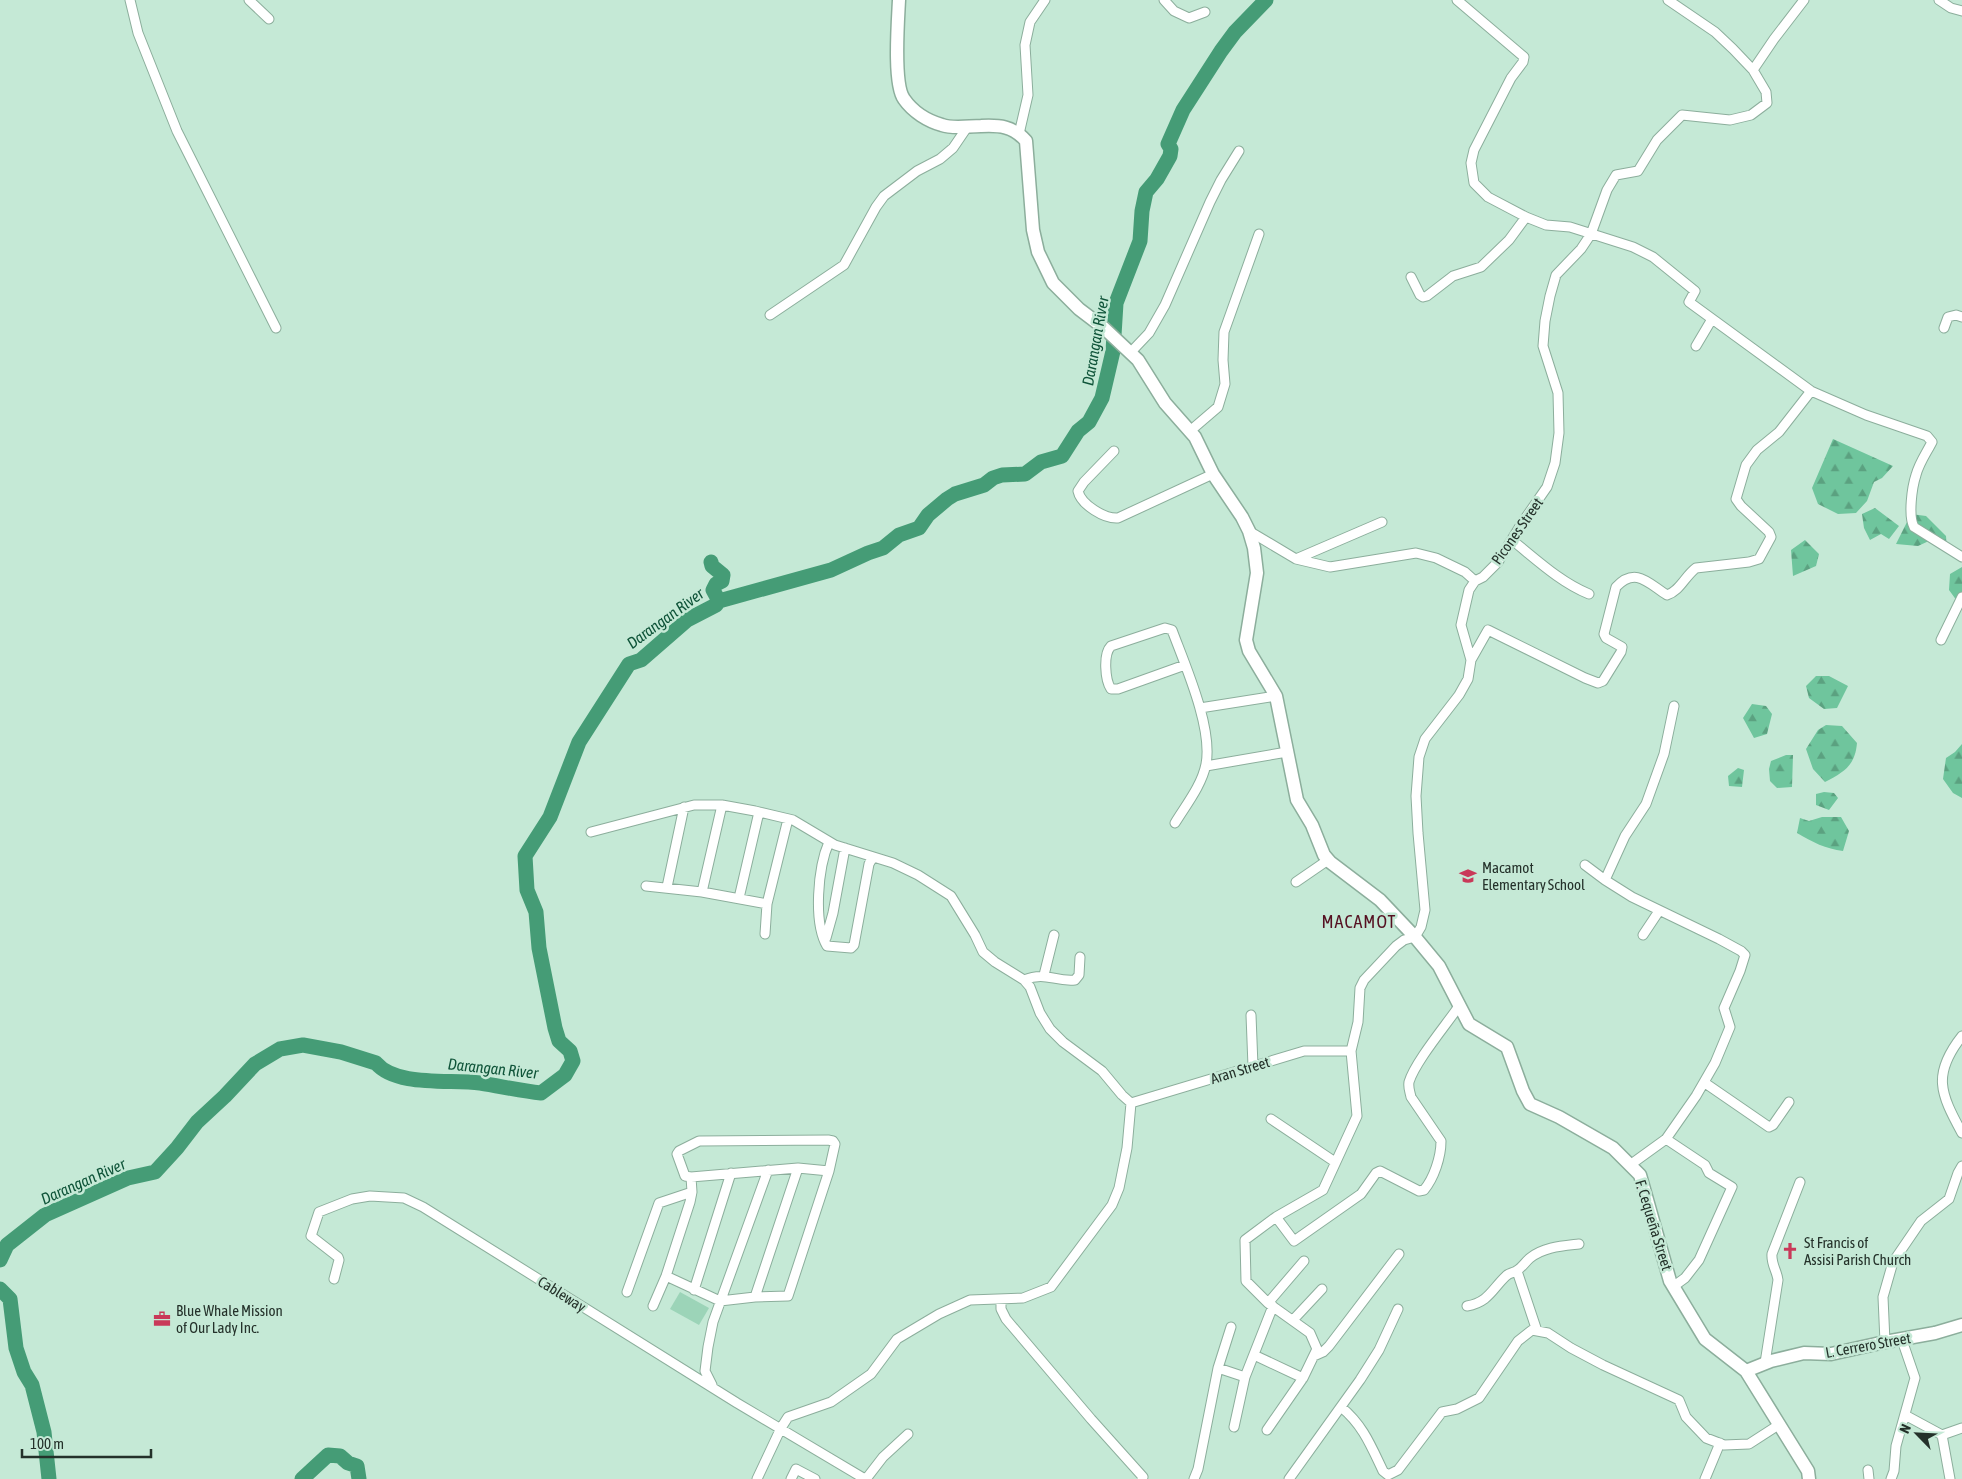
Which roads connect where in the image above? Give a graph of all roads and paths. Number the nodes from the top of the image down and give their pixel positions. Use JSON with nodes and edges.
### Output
{"nodes":[{"id":1,"x":130,"y":0,"type":"edge"},
{"id":2,"x":249,"y":0,"type":"edge"},
{"id":3,"x":899,"y":0,"type":"edge"},
{"id":4,"x":1045,"y":0,"type":"edge"},
{"id":5,"x":1164,"y":0,"type":"edge"},
{"id":6,"x":1458,"y":0,"type":"edge"},
{"id":7,"x":1668,"y":0,"type":"edge"},
{"id":8,"x":1804,"y":0,"type":"edge"},
{"id":9,"x":1939,"y":0,"type":"edge"},
{"id":10,"x":1962,"y":11,"type":"edge"},
{"id":11,"x":1205,"y":12,"type":"dead end"},
{"id":12,"x":269,"y":19,"type":"dead end"},
{"id":13,"x":1753,"y":70,"type":"junction"},
{"id":14,"x":968,"y":126,"type":"junction"},
{"id":15,"x":1019,"y":134,"type":"junction"},
{"id":16,"x":1239,"y":151,"type":"dead end"},
{"id":17,"x":1526,"y":217,"type":"junction"},
{"id":18,"x":1259,"y":234,"type":"dead end"},
{"id":19,"x":1591,"y":234,"type":"junction"},
{"id":20,"x":1411,"y":277,"type":"dead end"},
{"id":21,"x":770,"y":315,"type":"dead end"},
{"id":22,"x":1962,"y":317,"type":"edge"},
{"id":23,"x":1712,"y":319,"type":"junction"},
{"id":24,"x":276,"y":328,"type":"dead end"},
{"id":25,"x":1944,"y":328,"type":"dead end"},
{"id":26,"x":1696,"y":346,"type":"dead end"},
{"id":27,"x":1128,"y":350,"type":"junction"},
{"id":28,"x":1811,"y":391,"type":"junction"},
{"id":29,"x":1190,"y":430,"type":"junction"},
{"id":30,"x":1114,"y":451,"type":"dead end"},
{"id":31,"x":1213,"y":474,"type":"junction"},
{"id":32,"x":1382,"y":522,"type":"dead end"},
{"id":33,"x":1248,"y":531,"type":"junction"},
{"id":34,"x":1512,"y":540,"type":"junction"},
{"id":35,"x":1962,"y":557,"type":"edge"},
{"id":36,"x":1296,"y":559,"type":"junction"},
{"id":37,"x":1475,"y":581,"type":"junction"},
{"id":38,"x":1589,"y":594,"type":"dead end"},
{"id":39,"x":1962,"y":597,"type":"edge"},
{"id":40,"x":1941,"y":640,"type":"dead end"},
{"id":41,"x":1471,"y":660,"type":"junction"},
{"id":42,"x":1185,"y":665,"type":"junction"},
{"id":43,"x":1276,"y":696,"type":"junction"},
{"id":44,"x":1674,"y":706,"type":"dead end"},
{"id":45,"x":1200,"y":708,"type":"junction"},
{"id":46,"x":1287,"y":752,"type":"junction"},
{"id":47,"x":1206,"y":766,"type":"junction"},
{"id":48,"x":722,"y":805,"type":"junction"},
{"id":49,"x":684,"y":807,"type":"junction"},
{"id":50,"x":759,"y":812,"type":"junction"},
{"id":51,"x":788,"y":819,"type":"junction"},
{"id":52,"x":1175,"y":823,"type":"dead end"},
{"id":53,"x":591,"y":832,"type":"dead end"},
{"id":54,"x":829,"y":842,"type":"junction"},
{"id":55,"x":845,"y":848,"type":"junction"},
{"id":56,"x":873,"y":857,"type":"junction"},
{"id":57,"x":1328,"y":860,"type":"junction"},
{"id":58,"x":1585,"y":865,"type":"dead end"},
{"id":59,"x":1605,"y":880,"type":"junction"},
{"id":60,"x":1296,"y":882,"type":"dead end"},
{"id":61,"x":646,"y":886,"type":"dead end"},
{"id":62,"x":667,"y":887,"type":"junction"},
{"id":63,"x":702,"y":892,"type":"junction"},
{"id":64,"x":739,"y":898,"type":"junction"},
{"id":65,"x":767,"y":904,"type":"junction"},
{"id":66,"x":1659,"y":911,"type":"junction"},
{"id":67,"x":765,"y":934,"type":"dead end"},
{"id":68,"x":1054,"y":935,"type":"dead end"},
{"id":69,"x":1643,"y":935,"type":"dead end"},
{"id":70,"x":1414,"y":937,"type":"junction"},
{"id":71,"x":825,"y":942,"type":"junction"},
{"id":72,"x":1080,"y":957,"type":"dead end"},
{"id":73,"x":1044,"y":975,"type":"junction"},
{"id":74,"x":1024,"y":980,"type":"junction"},
{"id":75,"x":1460,"y":1006,"type":"junction"},
{"id":76,"x":1251,"y":1015,"type":"dead end"},
{"id":77,"x":1962,"y":1036,"type":"edge"},
{"id":78,"x":1350,"y":1051,"type":"junction"},
{"id":79,"x":1253,"y":1066,"type":"junction"},
{"id":80,"x":1705,"y":1083,"type":"junction"},
{"id":81,"x":1789,"y":1102,"type":"dead end"},
{"id":82,"x":1131,"y":1103,"type":"junction"},
{"id":83,"x":1271,"y":1119,"type":"dead end"},
{"id":84,"x":1962,"y":1133,"type":"edge"},
{"id":85,"x":1666,"y":1139,"type":"junction"},
{"id":86,"x":1335,"y":1162,"type":"junction"},
{"id":87,"x":1630,"y":1165,"type":"junction"},
{"id":88,"x":1962,"y":1166,"type":"edge"},
{"id":89,"x":798,"y":1168,"type":"junction"},
{"id":90,"x":768,"y":1170,"type":"junction"},
{"id":91,"x":829,"y":1170,"type":"junction"},
{"id":92,"x":731,"y":1173,"type":"junction"},
{"id":93,"x":691,"y":1177,"type":"junction"},
{"id":94,"x":1800,"y":1182,"type":"dead end"},
{"id":95,"x":692,"y":1192,"type":"junction"},
{"id":96,"x":1276,"y":1216,"type":"junction"},
{"id":97,"x":1578,"y":1244,"type":"dead end"},
{"id":98,"x":1399,"y":1254,"type":"dead end"},
{"id":99,"x":1304,"y":1261,"type":"dead end"},
{"id":100,"x":1517,"y":1271,"type":"junction"},
{"id":101,"x":666,"y":1276,"type":"junction"},
{"id":102,"x":334,"y":1279,"type":"dead end"},
{"id":103,"x":1674,"y":1286,"type":"junction"},
{"id":104,"x":1322,"y":1289,"type":"dead end"},
{"id":105,"x":694,"y":1290,"type":"junction"},
{"id":106,"x":627,"y":1292,"type":"dead end"},
{"id":107,"x":755,"y":1296,"type":"junction"},
{"id":108,"x":1001,"y":1300,"type":"junction"},
{"id":109,"x":720,"y":1302,"type":"junction"},
{"id":110,"x":1270,"y":1304,"type":"junction"},
{"id":111,"x":653,"y":1306,"type":"dead end"},
{"id":112,"x":1467,"y":1306,"type":"dead end"},
{"id":113,"x":1398,"y":1309,"type":"dead end"},
{"id":114,"x":1293,"y":1320,"type":"junction"},
{"id":115,"x":1962,"y":1325,"type":"edge"},
{"id":116,"x":1231,"y":1327,"type":"dead end"},
{"id":117,"x":1538,"y":1331,"type":"junction"},
{"id":118,"x":1902,"y":1340,"type":"junction"},
{"id":119,"x":1885,"y":1342,"type":"junction"},
{"id":120,"x":1254,"y":1355,"type":"junction"},
{"id":121,"x":1314,"y":1356,"type":"junction"},
{"id":122,"x":1765,"y":1363,"type":"junction"},
{"id":123,"x":1218,"y":1368,"type":"junction"},
{"id":124,"x":1746,"y":1371,"type":"junction"},
{"id":125,"x":1245,"y":1378,"type":"junction"},
{"id":126,"x":1304,"y":1378,"type":"junction"},
{"id":127,"x":713,"y":1387,"type":"junction"},
{"id":128,"x":1341,"y":1407,"type":"junction"},
{"id":129,"x":1905,"y":1415,"type":"junction"},
{"id":130,"x":1780,"y":1424,"type":"junction"},
{"id":131,"x":1234,"y":1427,"type":"dead end"},
{"id":132,"x":781,"y":1428,"type":"junction"},
{"id":133,"x":1962,"y":1428,"type":"edge"},
{"id":134,"x":1267,"y":1430,"type":"dead end"},
{"id":135,"x":908,"y":1434,"type":"dead end"},
{"id":136,"x":1942,"y":1435,"type":"junction"},
{"id":137,"x":1720,"y":1443,"type":"junction"},
{"id":138,"x":757,"y":1479,"type":"edge"},
{"id":139,"x":791,"y":1479,"type":"edge"},
{"id":140,"x":815,"y":1479,"type":"edge"},
{"id":141,"x":866,"y":1479,"type":"edge"},
{"id":142,"x":1142,"y":1479,"type":"edge"},
{"id":143,"x":1194,"y":1479,"type":"edge"},
{"id":144,"x":1289,"y":1479,"type":"edge"},
{"id":145,"x":1705,"y":1479,"type":"edge"},
{"id":146,"x":1809,"y":1479,"type":"edge"},
{"id":147,"x":1891,"y":1479,"type":"edge"},
{"id":148,"x":1950,"y":1479,"type":"edge"}],
"edges":[{"from":1,"to":24,"type":"street"},
{"from":2,"to":12,"type":"street"},
{"from":3,"to":14,"type":"street"},
{"from":4,"to":15,"type":"street"},
{"from":5,"to":11,"type":"street"},
{"from":6,"to":17,"type":"street"},
{"from":7,"to":13,"type":"street"},
{"from":8,"to":13,"type":"street"},
{"from":9,"to":10,"type":"street"},
{"from":13,"to":19,"type":"street","name":"Picones Street"},
{"from":14,"to":15,"type":"street"},
{"from":14,"to":21,"type":"street"},
{"from":15,"to":27,"type":"street"},
{"from":16,"to":27,"type":"street"},
{"from":17,"to":19,"type":"street"},
{"from":17,"to":20,"type":"street"},
{"from":18,"to":29,"type":"street"},
{"from":19,"to":23,"type":"street"},
{"from":19,"to":34,"type":"street","name":"Picones Street"},
{"from":22,"to":25,"type":"street"},
{"from":23,"to":26,"type":"street"},
{"from":23,"to":28,"type":"street"},
{"from":27,"to":29,"type":"street"},
{"from":28,"to":35,"type":"street"},
{"from":28,"to":41,"type":"street"},
{"from":29,"to":31,"type":"street"},
{"from":30,"to":31,"type":"street"},
{"from":31,"to":33,"type":"street"},
{"from":32,"to":36,"type":"street"},
{"from":33,"to":36,"type":"street"},
{"from":33,"to":43,"type":"street"},
{"from":34,"to":37,"type":"street","name":"Picones Street"},
{"from":34,"to":38,"type":"street"},
{"from":36,"to":37,"type":"street"},
{"from":37,"to":41,"type":"street","name":"Picones Street"},
{"from":39,"to":40,"type":"street"},
{"from":41,"to":70,"type":"street","name":"Picones Street"},
{"from":42,"to":42,"type":"street"},
{"from":42,"to":45,"type":"street"},
{"from":43,"to":45,"type":"street"},
{"from":43,"to":46,"type":"street"},
{"from":44,"to":59,"type":"street"},
{"from":45,"to":47,"type":"street"},
{"from":46,"to":47,"type":"street"},
{"from":46,"to":57,"type":"street"},
{"from":47,"to":52,"type":"street"},
{"from":48,"to":49,"type":"street"},
{"from":48,"to":50,"type":"street"},
{"from":48,"to":63,"type":"street"},
{"from":49,"to":53,"type":"street"},
{"from":49,"to":62,"type":"street"},
{"from":50,"to":51,"type":"street"},
{"from":50,"to":64,"type":"street"},
{"from":51,"to":54,"type":"street"},
{"from":51,"to":65,"type":"street"},
{"from":54,"to":55,"type":"street"},
{"from":54,"to":71,"type":"street"},
{"from":55,"to":56,"type":"street"},
{"from":55,"to":71,"type":"street"},
{"from":56,"to":71,"type":"street"},
{"from":56,"to":74,"type":"street"},
{"from":57,"to":60,"type":"street"},
{"from":57,"to":70,"type":"street","name":"F. Cequeña Street"},
{"from":58,"to":59,"type":"street"},
{"from":59,"to":66,"type":"street"},
{"from":61,"to":62,"type":"street"},
{"from":62,"to":63,"type":"street"},
{"from":63,"to":64,"type":"street"},
{"from":64,"to":65,"type":"street"},
{"from":65,"to":67,"type":"street"},
{"from":66,"to":69,"type":"street"},
{"from":66,"to":80,"type":"street"},
{"from":68,"to":73,"type":"street"},
{"from":70,"to":75,"type":"street","name":"F. Cequeña Street"},
{"from":70,"to":78,"type":"street"},
{"from":72,"to":73,"type":"street"},
{"from":73,"to":74,"type":"street"},
{"from":74,"to":82,"type":"street"},
{"from":75,"to":87,"type":"street","name":"F. Cequeña Street"},
{"from":75,"to":96,"type":"street"},
{"from":76,"to":79,"type":"street"},
{"from":77,"to":84,"type":"street"},
{"from":78,"to":79,"type":"street","name":"Aran Street"},
{"from":78,"to":86,"type":"street"},
{"from":79,"to":82,"type":"street","name":"Aran Street"},
{"from":80,"to":81,"type":"street"},
{"from":80,"to":85,"type":"street"},
{"from":82,"to":108,"type":"street"},
{"from":83,"to":86,"type":"street"},
{"from":85,"to":87,"type":"street"},
{"from":85,"to":103,"type":"street"},
{"from":86,"to":96,"type":"street"},
{"from":87,"to":103,"type":"street","name":"F. Cequeña Street"},
{"from":88,"to":119,"type":"street"},
{"from":89,"to":90,"type":"street"},
{"from":89,"to":91,"type":"street"},
{"from":89,"to":107,"type":"street"},
{"from":90,"to":92,"type":"street"},
{"from":90,"to":109,"type":"street"},
{"from":91,"to":93,"type":"street"},
{"from":91,"to":107,"type":"street"},
{"from":92,"to":93,"type":"street"},
{"from":92,"to":105,"type":"street"},
{"from":93,"to":95,"type":"street"},
{"from":94,"to":122,"type":"street"},
{"from":95,"to":101,"type":"street"},
{"from":95,"to":106,"type":"street"},
{"from":96,"to":110,"type":"street"},
{"from":97,"to":100,"type":"street"},
{"from":98,"to":121,"type":"street"},
{"from":99,"to":110,"type":"street"},
{"from":100,"to":112,"type":"street"},
{"from":100,"to":117,"type":"street"},
{"from":101,"to":105,"type":"street"},
{"from":101,"to":111,"type":"street"},
{"from":102,"to":127,"type":"street","name":"Cableway"},
{"from":103,"to":124,"type":"street","name":"F. Cequeña Street"},
{"from":104,"to":114,"type":"street"},
{"from":105,"to":109,"type":"street"},
{"from":107,"to":109,"type":"street"},
{"from":108,"to":132,"type":"street"},
{"from":108,"to":142,"type":"street"},
{"from":109,"to":127,"type":"street"},
{"from":110,"to":114,"type":"street"},
{"from":110,"to":120,"type":"street"},
{"from":113,"to":128,"type":"street"},
{"from":114,"to":121,"type":"street"},
{"from":115,"to":118,"type":"street","name":"L. Cerrero Street"},
{"from":116,"to":123,"type":"street"},
{"from":117,"to":128,"type":"street"},
{"from":117,"to":137,"type":"street"},
{"from":118,"to":119,"type":"street","name":"L. Cerrero Street"},
{"from":118,"to":129,"type":"street"},
{"from":119,"to":122,"type":"street","name":"L. Cerrero Street"},
{"from":120,"to":125,"type":"street"},
{"from":120,"to":126,"type":"street"},
{"from":121,"to":126,"type":"street"},
{"from":122,"to":124,"type":"street","name":"L. Cerrero Street"},
{"from":123,"to":125,"type":"street"},
{"from":123,"to":143,"type":"street"},
{"from":124,"to":130,"type":"street","name":"F. Cequeña Street"},
{"from":125,"to":131,"type":"street"},
{"from":126,"to":134,"type":"street"},
{"from":127,"to":132,"type":"street","name":"Cableway"},
{"from":128,"to":144,"type":"street"},
{"from":129,"to":136,"type":"street"},
{"from":129,"to":147,"type":"street"},
{"from":130,"to":137,"type":"street"},
{"from":130,"to":146,"type":"street","name":"F. Cequeña Street"},
{"from":132,"to":138,"type":"street"},
{"from":132,"to":141,"type":"street","name":"Cableway"},
{"from":133,"to":136,"type":"street"},
{"from":135,"to":141,"type":"street"},
{"from":136,"to":148,"type":"street"},
{"from":137,"to":145,"type":"street"},
{"from":139,"to":140,"type":"street"}]}
